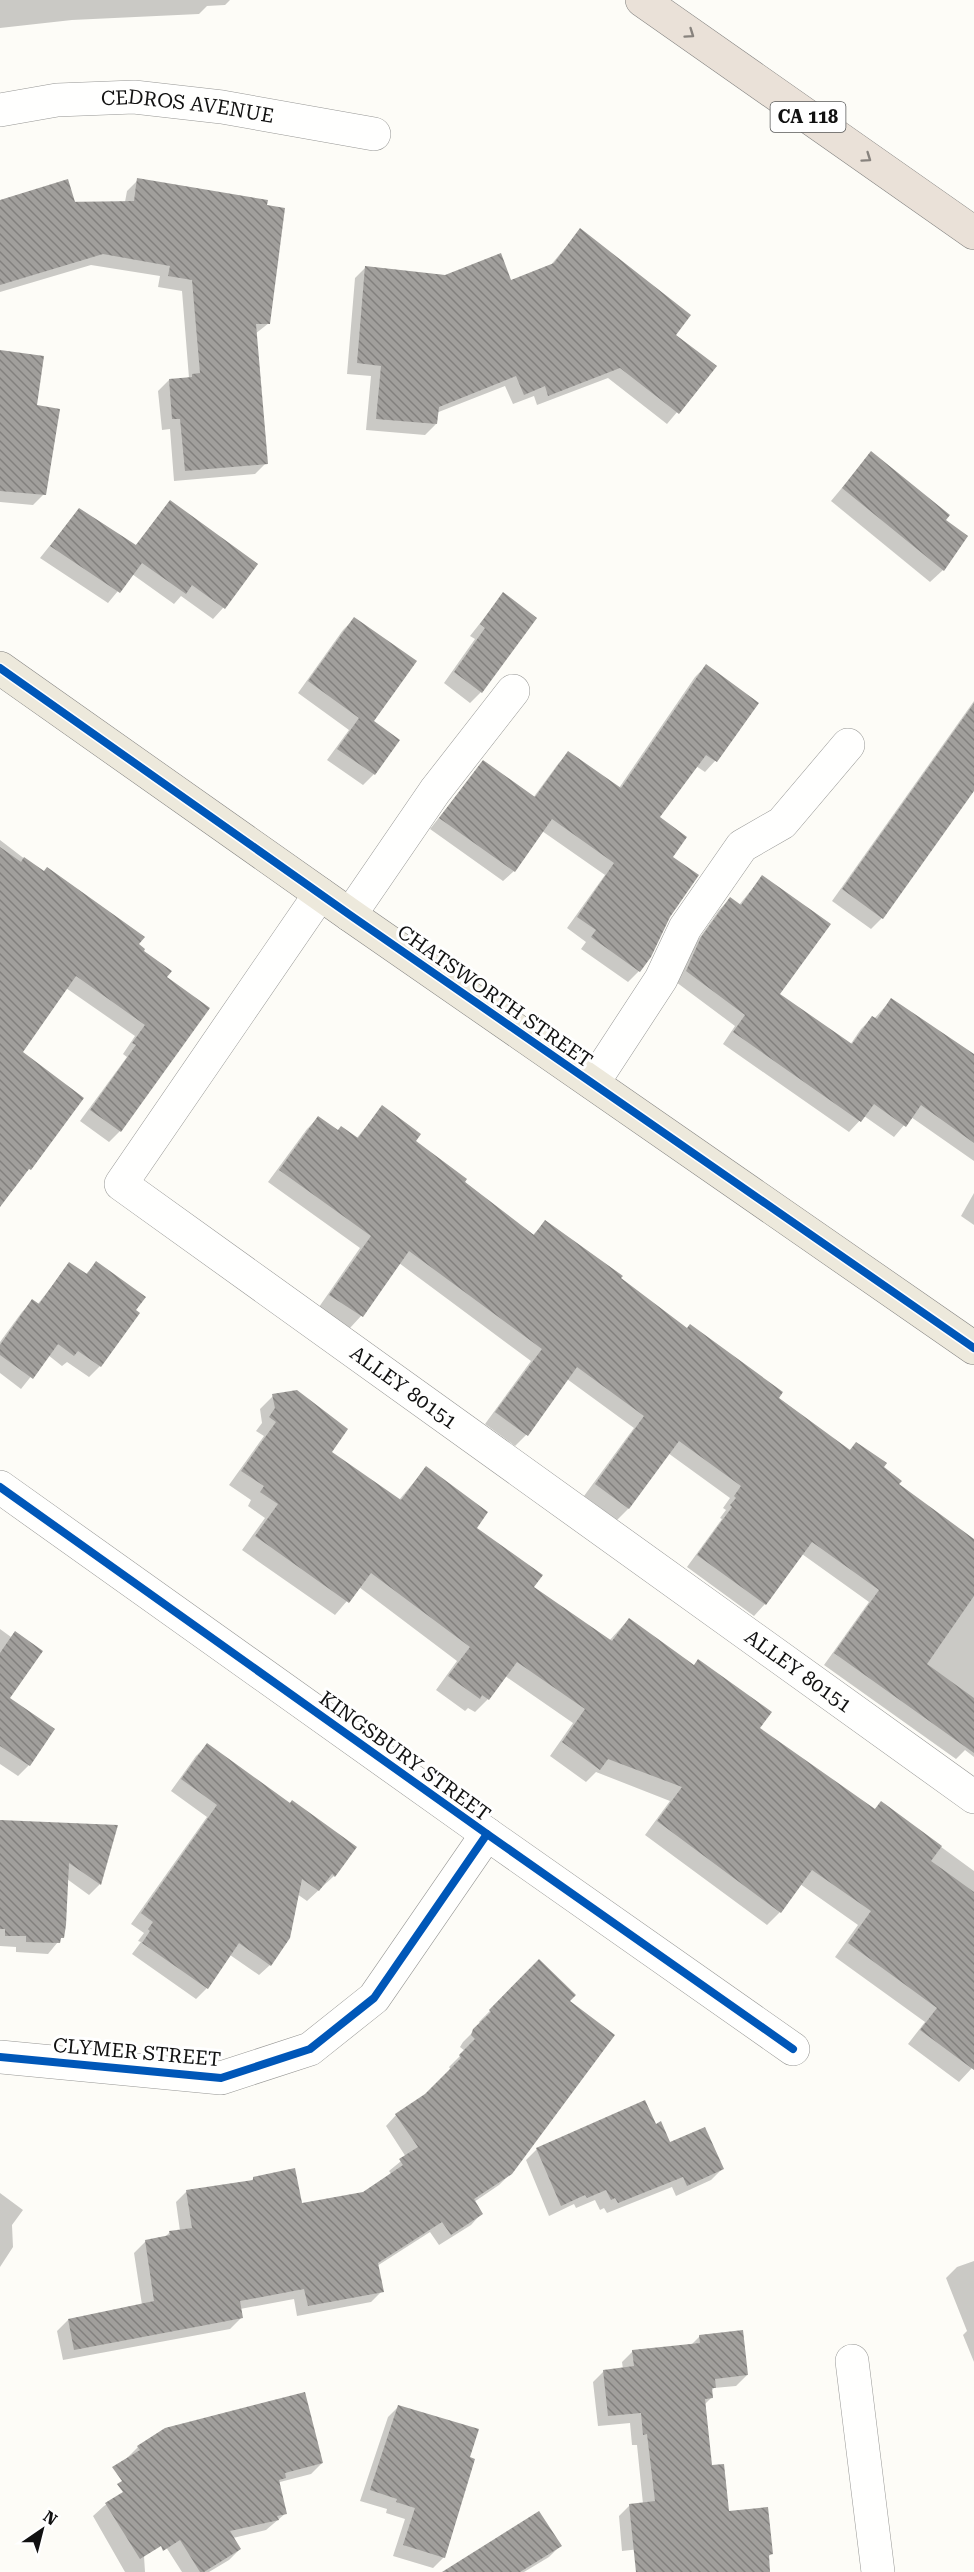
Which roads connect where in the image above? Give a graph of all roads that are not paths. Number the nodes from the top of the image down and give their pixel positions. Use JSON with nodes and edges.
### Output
{"nodes":[{"id":1,"x":642,"y":0,"type":"edge"},
{"id":2,"x":0,"y":110,"type":"edge"},
{"id":3,"x":374,"y":134,"type":"dead end"},
{"id":4,"x":974,"y":233,"type":"edge"},
{"id":5,"x":0,"y":668,"type":"edge"},
{"id":6,"x":513,"y":692,"type":"dead end"},
{"id":7,"x":848,"y":745,"type":"dead end"},
{"id":8,"x":320,"y":894,"type":"junction"},
{"id":9,"x":351,"y":915,"type":"junction"},
{"id":10,"x":593,"y":1083,"type":"junction"},
{"id":11,"x":974,"y":1348,"type":"edge"},
{"id":12,"x":0,"y":1487,"type":"edge"},
{"id":13,"x":974,"y":1797,"type":"edge"},
{"id":14,"x":487,"y":1834,"type":"junction"},
{"id":15,"x":793,"y":2049,"type":"dead end"},
{"id":16,"x":0,"y":2056,"type":"edge"},
{"id":17,"x":852,"y":2361,"type":"dead end"},
{"id":18,"x":878,"y":2572,"type":"edge"}],
"edges":[{"from":1,"to":4,"type":"highway","number":"CA 118","one_way":true},
{"from":2,"to":3,"type":"street","name":"CEDROS AVENUE"},
{"from":5,"to":8,"type":"main road","name":"CHATSWORTH STREET"},
{"from":6,"to":9,"type":"street"},
{"from":7,"to":10,"type":"street"},
{"from":8,"to":9,"type":"main road","name":"CHATSWORTH STREET"},
{"from":8,"to":13,"type":"street","name":"ALLEY 80151"},
{"from":9,"to":10,"type":"main road","name":"CHATSWORTH STREET"},
{"from":10,"to":11,"type":"main road","name":"CHATSWORTH STREET"},
{"from":12,"to":14,"type":"street","name":"KINGSBURY STREET"},
{"from":14,"to":15,"type":"street","name":"KINGSBURY STREET"},
{"from":14,"to":16,"type":"street","name":"CLYMER STREET"},
{"from":17,"to":18,"type":"street"}]}
